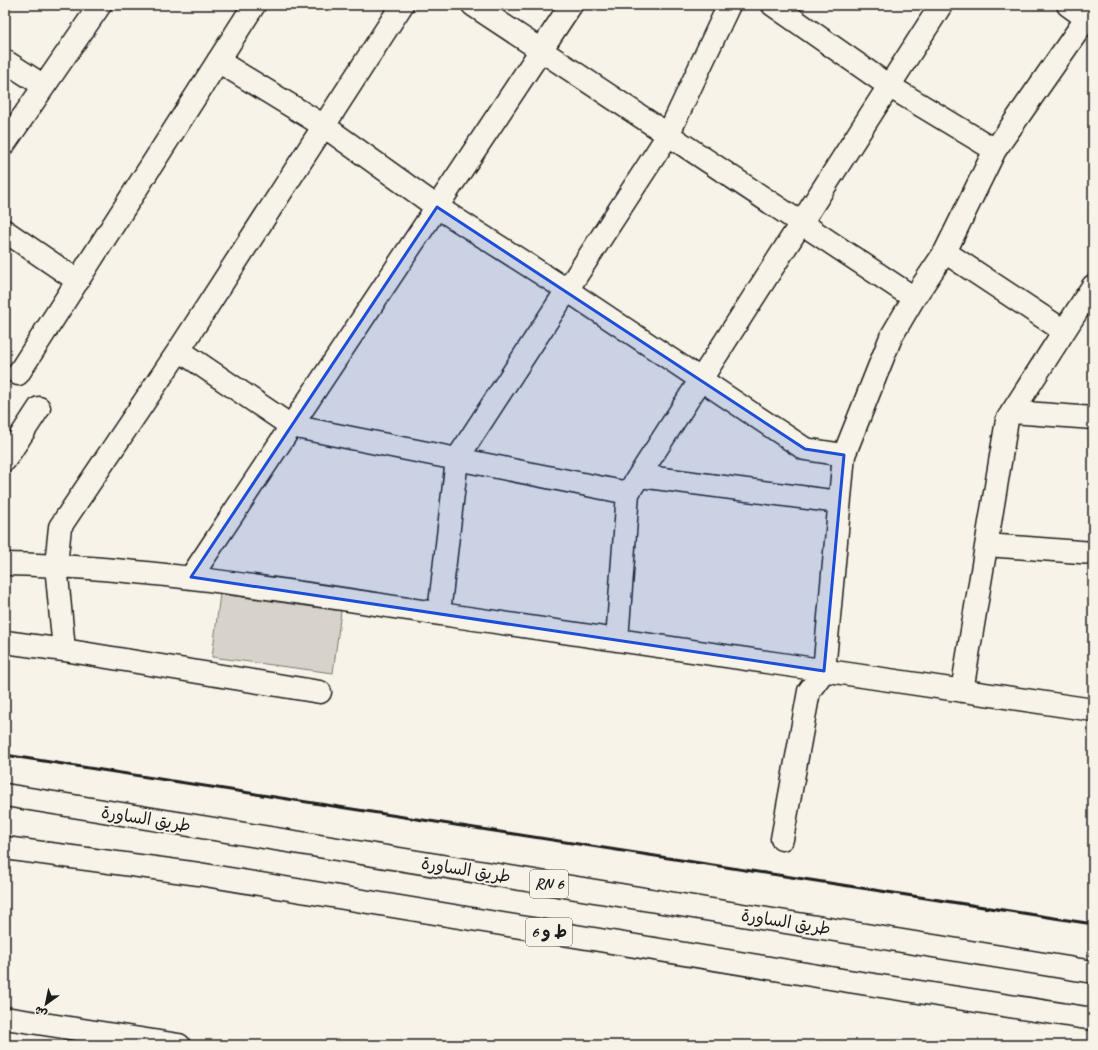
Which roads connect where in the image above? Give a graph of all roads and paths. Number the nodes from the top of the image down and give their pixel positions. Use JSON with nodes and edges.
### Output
{"nodes":[{"id":1,"x":100,"y":5,"type":"edge"},
{"id":2,"x":254,"y":5,"type":"edge"},
{"id":3,"x":402,"y":5,"type":"edge"},
{"id":4,"x":473,"y":5,"type":"edge"},
{"id":5,"x":571,"y":5,"type":"edge"},
{"id":6,"x":729,"y":5,"type":"edge"},
{"id":7,"x":773,"y":5,"type":"edge"},
{"id":8,"x":941,"y":5,"type":"edge"},
{"id":9,"x":1068,"y":5,"type":"edge"},
{"id":10,"x":1090,"y":21,"type":"edge"},
{"id":11,"x":541,"y":50,"type":"junction"},
{"id":12,"x":218,"y":61,"type":"junction"},
{"id":13,"x":5,"y":62,"type":"edge"},
{"id":14,"x":44,"y":86,"type":"junction"},
{"id":15,"x":889,"y":86,"type":"junction"},
{"id":16,"x":324,"y":126,"type":"junction"},
{"id":17,"x":668,"y":135,"type":"junction"},
{"id":18,"x":5,"y":143,"type":"edge"},
{"id":19,"x":995,"y":150,"type":"junction"},
{"id":20,"x":437,"y":207,"type":"junction"},
{"id":21,"x":801,"y":223,"type":"junction"},
{"id":22,"x":5,"y":231,"type":"edge"},
{"id":23,"x":945,"y":252,"type":"junction"},
{"id":24,"x":78,"y":281,"type":"junction"},
{"id":25,"x":1093,"y":286,"type":"edge"},
{"id":26,"x":567,"y":290,"type":"junction"},
{"id":27,"x":914,"y":298,"type":"junction"},
{"id":28,"x":1064,"y":331,"type":"junction"},
{"id":29,"x":179,"y":350,"type":"junction"},
{"id":30,"x":18,"y":374,"type":"dead end"},
{"id":31,"x":702,"y":379,"type":"junction"},
{"id":32,"x":39,"y":408,"type":"dead end"},
{"id":33,"x":1012,"y":412,"type":"junction"},
{"id":34,"x":1093,"y":418,"type":"edge"},
{"id":35,"x":291,"y":426,"type":"junction"},
{"id":36,"x":844,"y":455,"type":"junction"},
{"id":37,"x":457,"y":459,"type":"junction"},
{"id":38,"x":5,"y":460,"type":"edge"},
{"id":39,"x":634,"y":484,"type":"junction"},
{"id":40,"x":839,"y":502,"type":"junction"},
{"id":41,"x":987,"y":545,"type":"junction"},
{"id":42,"x":1093,"y":553,"type":"edge"},
{"id":43,"x":5,"y":564,"type":"edge"},
{"id":44,"x":56,"y":565,"type":"junction"},
{"id":45,"x":191,"y":577,"type":"junction"},
{"id":46,"x":438,"y":613,"type":"junction"},
{"id":47,"x":617,"y":640,"type":"junction"},
{"id":48,"x":5,"y":642,"type":"edge"},
{"id":49,"x":64,"y":650,"type":"junction"},
{"id":50,"x":824,"y":671,"type":"junction"},
{"id":51,"x":962,"y":691,"type":"junction"},
{"id":52,"x":320,"y":692,"type":"dead end"},
{"id":53,"x":1093,"y":710,"type":"edge"},
{"id":54,"x":5,"y":795,"type":"edge"},
{"id":55,"x":782,"y":839,"type":"dead end"},
{"id":56,"x":5,"y":848,"type":"edge"},
{"id":57,"x":1093,"y":972,"type":"edge"},
{"id":58,"x":5,"y":1018,"type":"edge"},
{"id":59,"x":1093,"y":1020,"type":"edge"},
{"id":60,"x":179,"y":1045,"type":"edge"}],
"edges":[{"from":1,"to":14,"type":"street"},
{"from":2,"to":12,"type":"street"},
{"from":3,"to":16,"type":"street"},
{"from":4,"to":11,"type":"street"},
{"from":5,"to":11,"type":"street"},
{"from":6,"to":17,"type":"street"},
{"from":7,"to":15,"type":"street"},
{"from":8,"to":15,"type":"street"},
{"from":9,"to":10,"type":"street"},
{"from":10,"to":19,"type":"street"},
{"from":11,"to":17,"type":"street"},
{"from":11,"to":20,"type":"street"},
{"from":12,"to":16,"type":"street"},
{"from":12,"to":24,"type":"street"},
{"from":13,"to":14,"type":"street"},
{"from":14,"to":18,"type":"street"},
{"from":15,"to":19,"type":"street"},
{"from":15,"to":21,"type":"street"},
{"from":16,"to":20,"type":"street"},
{"from":16,"to":29,"type":"street"},
{"from":17,"to":21,"type":"street"},
{"from":17,"to":26,"type":"street"},
{"from":19,"to":23,"type":"street"},
{"from":20,"to":26,"type":"street"},
{"from":20,"to":35,"type":"street"},
{"from":21,"to":27,"type":"street"},
{"from":21,"to":31,"type":"street"},
{"from":22,"to":24,"type":"street"},
{"from":23,"to":27,"type":"street"},
{"from":23,"to":28,"type":"street"},
{"from":24,"to":30,"type":"street"},
{"from":25,"to":28,"type":"street"},
{"from":26,"to":31,"type":"street"},
{"from":26,"to":37,"type":"street"},
{"from":27,"to":36,"type":"street"},
{"from":28,"to":33,"type":"street"},
{"from":29,"to":35,"type":"street"},
{"from":29,"to":44,"type":"street"},
{"from":31,"to":36,"type":"street"},
{"from":31,"to":39,"type":"street"},
{"from":32,"to":38,"type":"street"},
{"from":33,"to":34,"type":"street"},
{"from":33,"to":41,"type":"street"},
{"from":35,"to":37,"type":"street"},
{"from":35,"to":45,"type":"street"},
{"from":36,"to":40,"type":"street"},
{"from":37,"to":39,"type":"street"},
{"from":37,"to":46,"type":"street"},
{"from":39,"to":40,"type":"street"},
{"from":39,"to":47,"type":"street"},
{"from":40,"to":50,"type":"street"},
{"from":41,"to":42,"type":"street"},
{"from":41,"to":51,"type":"street"},
{"from":43,"to":44,"type":"street"},
{"from":44,"to":45,"type":"street"},
{"from":44,"to":49,"type":"street"},
{"from":45,"to":46,"type":"street"},
{"from":46,"to":47,"type":"street"},
{"from":47,"to":50,"type":"street"},
{"from":48,"to":49,"type":"street"},
{"from":49,"to":52,"type":"street"},
{"from":50,"to":51,"type":"street"},
{"from":50,"to":55,"type":"street"},
{"from":51,"to":53,"type":"street"},
{"from":54,"to":57,"type":"street","name":"طريق الساورة","number":"RN 6"},
{"from":56,"to":59,"type":"street","number":"ط و 6"},
{"from":58,"to":60,"type":"street"}]}
